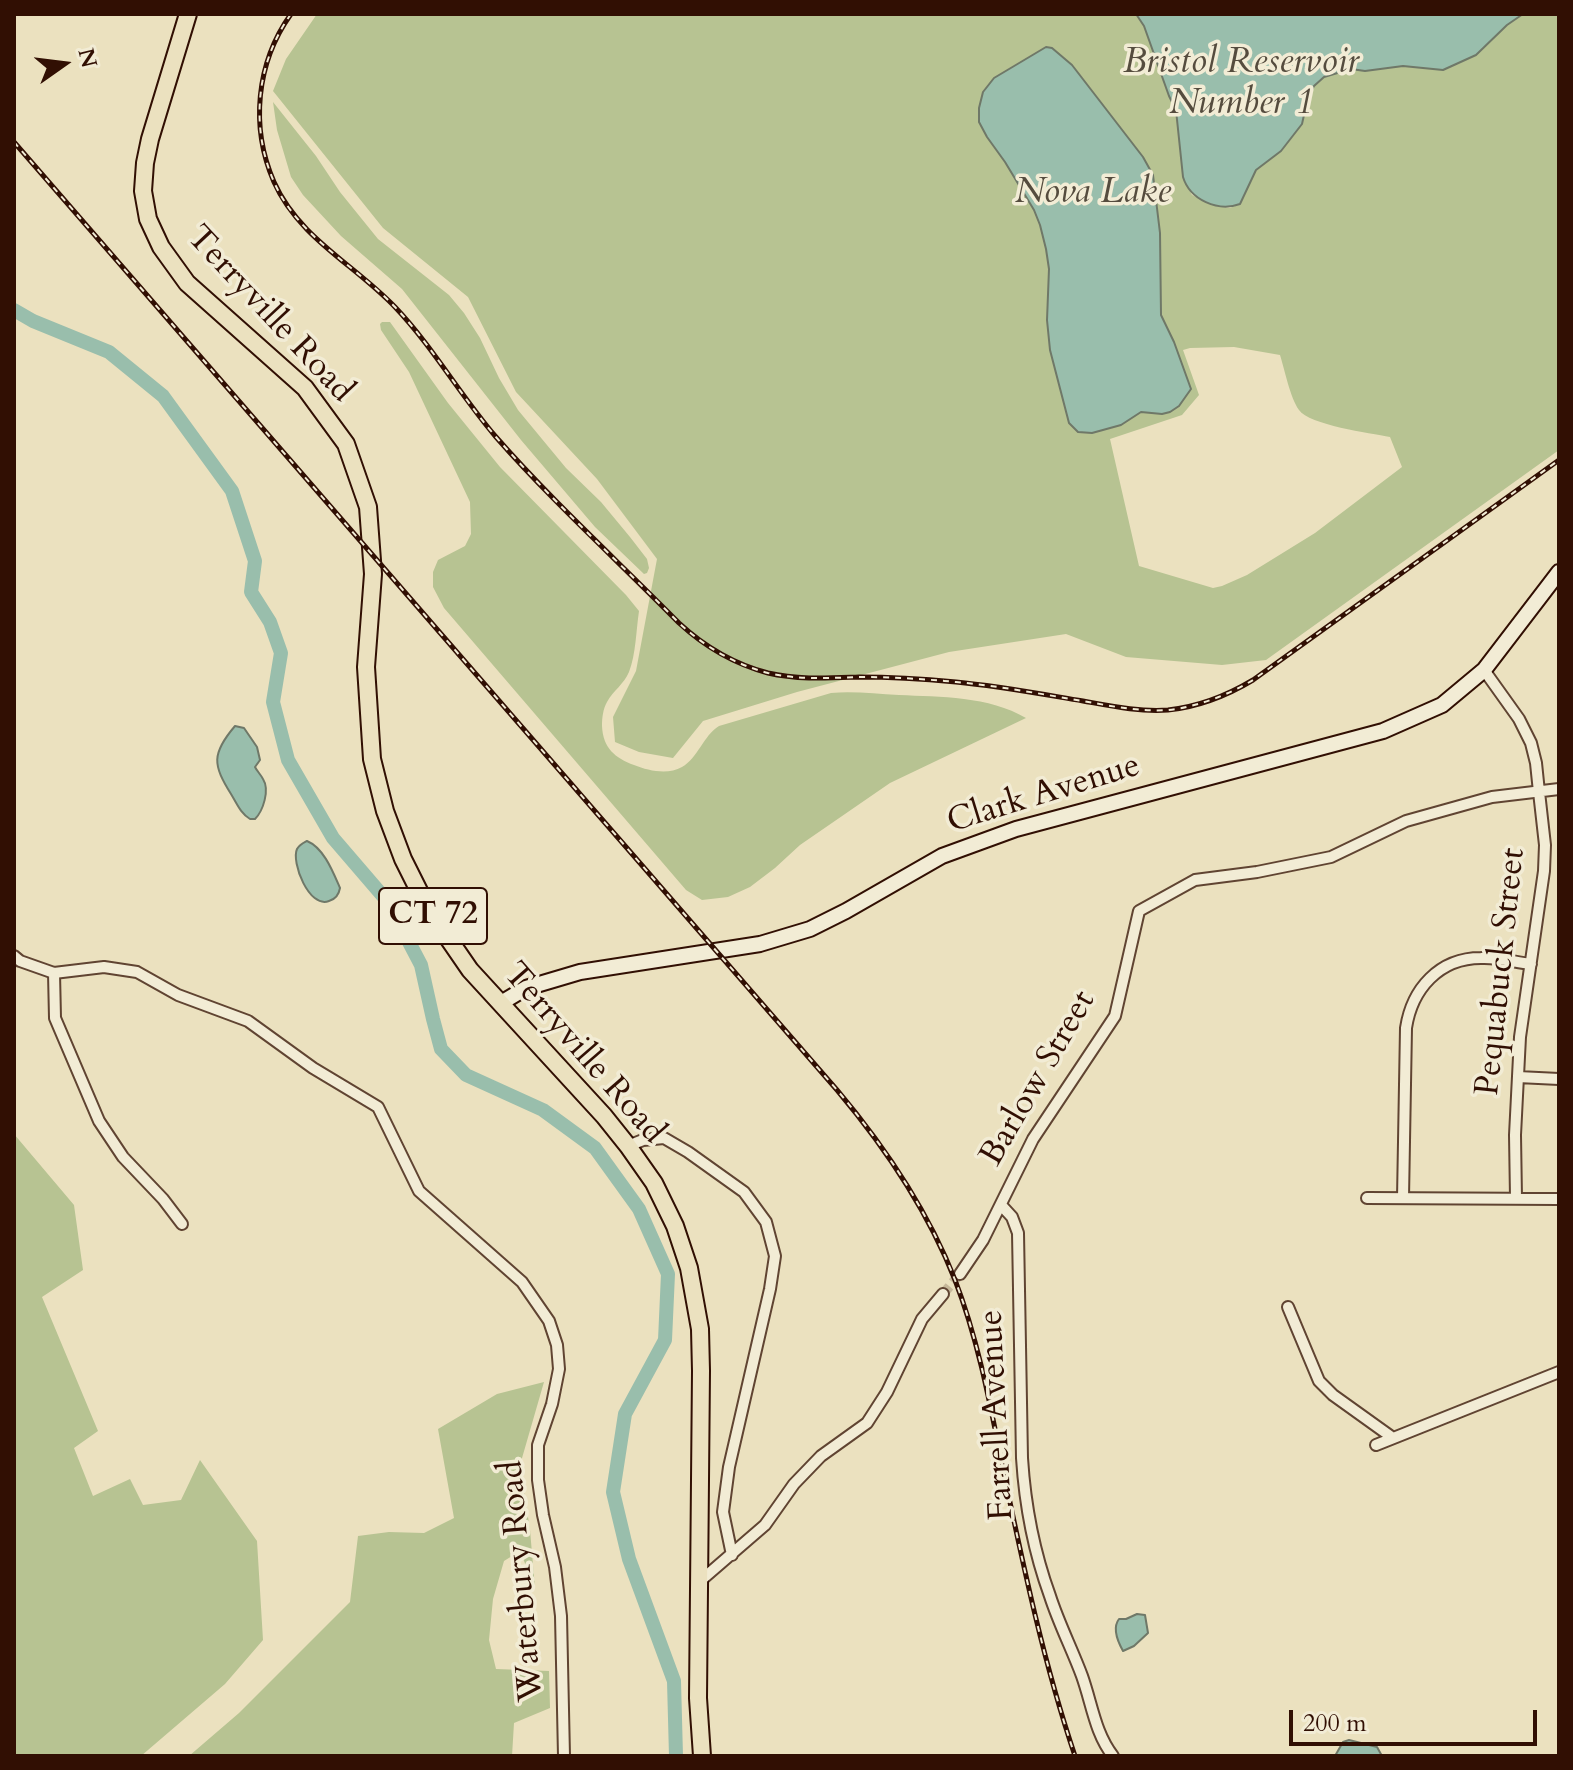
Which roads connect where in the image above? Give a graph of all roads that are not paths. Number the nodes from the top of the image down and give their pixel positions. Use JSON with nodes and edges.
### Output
{"nodes":[{"id":1,"x":188,"y":14,"type":"edge"},
{"id":2,"x":1559,"y":572,"type":"edge"},
{"id":3,"x":1484,"y":670,"type":"junction"},
{"id":4,"x":1559,"y":789,"type":"edge"},
{"id":5,"x":1539,"y":792,"type":"junction"},
{"id":6,"x":14,"y":956,"type":"edge"},
{"id":7,"x":1531,"y":964,"type":"junction"},
{"id":8,"x":54,"y":973,"type":"junction"},
{"id":9,"x":501,"y":1003,"type":"junction"},
{"id":10,"x":1518,"y":1077,"type":"junction"},
{"id":11,"x":1559,"y":1079,"type":"edge"},
{"id":12,"x":628,"y":1146,"type":"junction"},
{"id":13,"x":1367,"y":1198,"type":"dead end"},
{"id":14,"x":1403,"y":1198,"type":"junction"},
{"id":15,"x":1516,"y":1198,"type":"junction"},
{"id":16,"x":1559,"y":1199,"type":"edge"},
{"id":17,"x":1001,"y":1205,"type":"junction"},
{"id":18,"x":182,"y":1224,"type":"dead end"},
{"id":19,"x":960,"y":1274,"type":"tunnel mouth"},
{"id":20,"x":943,"y":1294,"type":"tunnel mouth"},
{"id":21,"x":1288,"y":1307,"type":"dead end"},
{"id":22,"x":1559,"y":1372,"type":"edge"},
{"id":23,"x":1393,"y":1438,"type":"junction"},
{"id":24,"x":1376,"y":1445,"type":"dead end"},
{"id":25,"x":732,"y":1555,"type":"junction"},
{"id":26,"x":699,"y":1582,"type":"junction"},
{"id":27,"x":564,"y":1756,"type":"edge"},
{"id":28,"x":702,"y":1756,"type":"edge"},
{"id":29,"x":1113,"y":1756,"type":"edge"}],
"edges":[{"from":1,"to":9,"type":"highway","name":"Terryville Road","number":"CT 72"},
{"from":2,"to":3,"type":"main road","name":"Clark Avenue"},
{"from":3,"to":5,"type":"street","name":"Pequabuck Street"},
{"from":3,"to":9,"type":"main road","name":"Clark Avenue"},
{"from":4,"to":5,"type":"street","name":"Barlow Street"},
{"from":5,"to":7,"type":"street","name":"Pequabuck Street"},
{"from":5,"to":17,"type":"street","name":"Barlow Street"},
{"from":6,"to":8,"type":"street","name":"Waterbury Road"},
{"from":7,"to":10,"type":"street","name":"Pequabuck Street"},
{"from":7,"to":14,"type":"street"},
{"from":8,"to":18,"type":"street"},
{"from":8,"to":27,"type":"street","name":"Waterbury Road"},
{"from":9,"to":12,"type":"highway","name":"Terryville Road","number":"CT 72"},
{"from":10,"to":11,"type":"street"},
{"from":10,"to":15,"type":"street","name":"Pequabuck Street"},
{"from":12,"to":25,"type":"street"},
{"from":12,"to":26,"type":"highway","name":"Terryville Road","number":"CT 72"},
{"from":13,"to":14,"type":"street"},
{"from":14,"to":15,"type":"street"},
{"from":15,"to":16,"type":"street"},
{"from":17,"to":19,"type":"street","name":"Barlow Street"},
{"from":17,"to":29,"type":"street","name":"Farrell Avenue"},
{"from":20,"to":25,"type":"street"},
{"from":21,"to":23,"type":"street"},
{"from":22,"to":23,"type":"street"},
{"from":23,"to":24,"type":"street"},
{"from":25,"to":26,"type":"street"},
{"from":26,"to":28,"type":"highway","name":"Terryville Road","number":"CT 72"}]}
